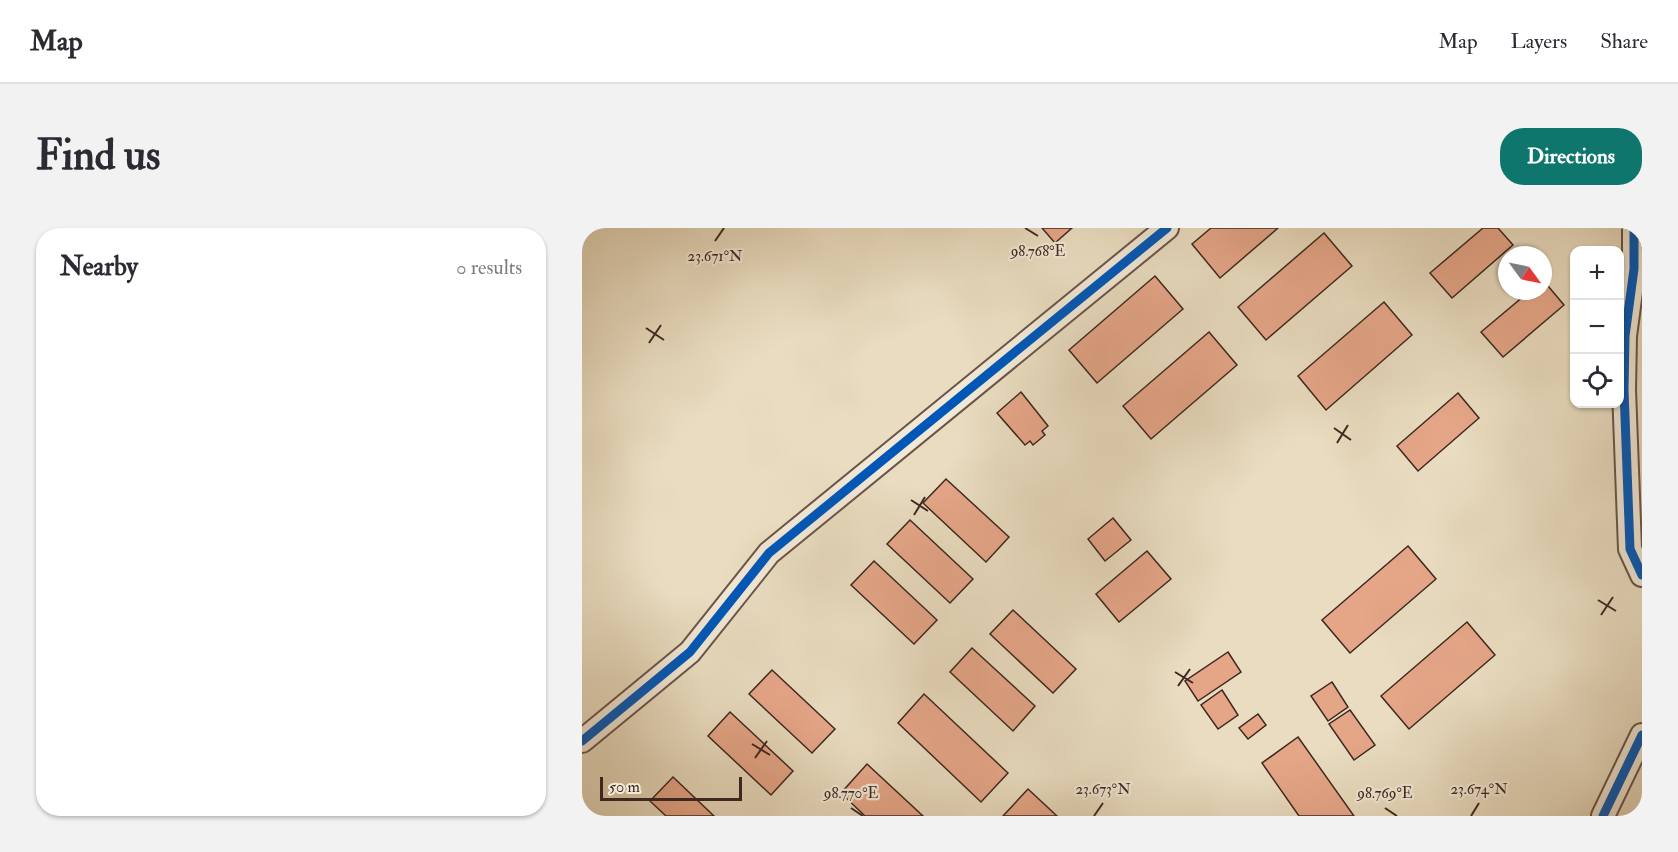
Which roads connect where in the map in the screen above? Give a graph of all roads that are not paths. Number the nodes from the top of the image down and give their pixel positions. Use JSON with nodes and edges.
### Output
{"nodes":[{"id":1,"x":1167,"y":228,"type":"edge"},
{"id":2,"x":1634,"y":228,"type":"edge"},
{"id":3,"x":1642,"y":575,"type":"edge"},
{"id":4,"x":1642,"y":735,"type":"edge"},
{"id":5,"x":582,"y":741,"type":"edge"},
{"id":6,"x":1603,"y":816,"type":"edge"}],
"edges":[{"from":1,"to":5,"type":"street"},
{"from":2,"to":3,"type":"street"},
{"from":4,"to":6,"type":"street"}]}
